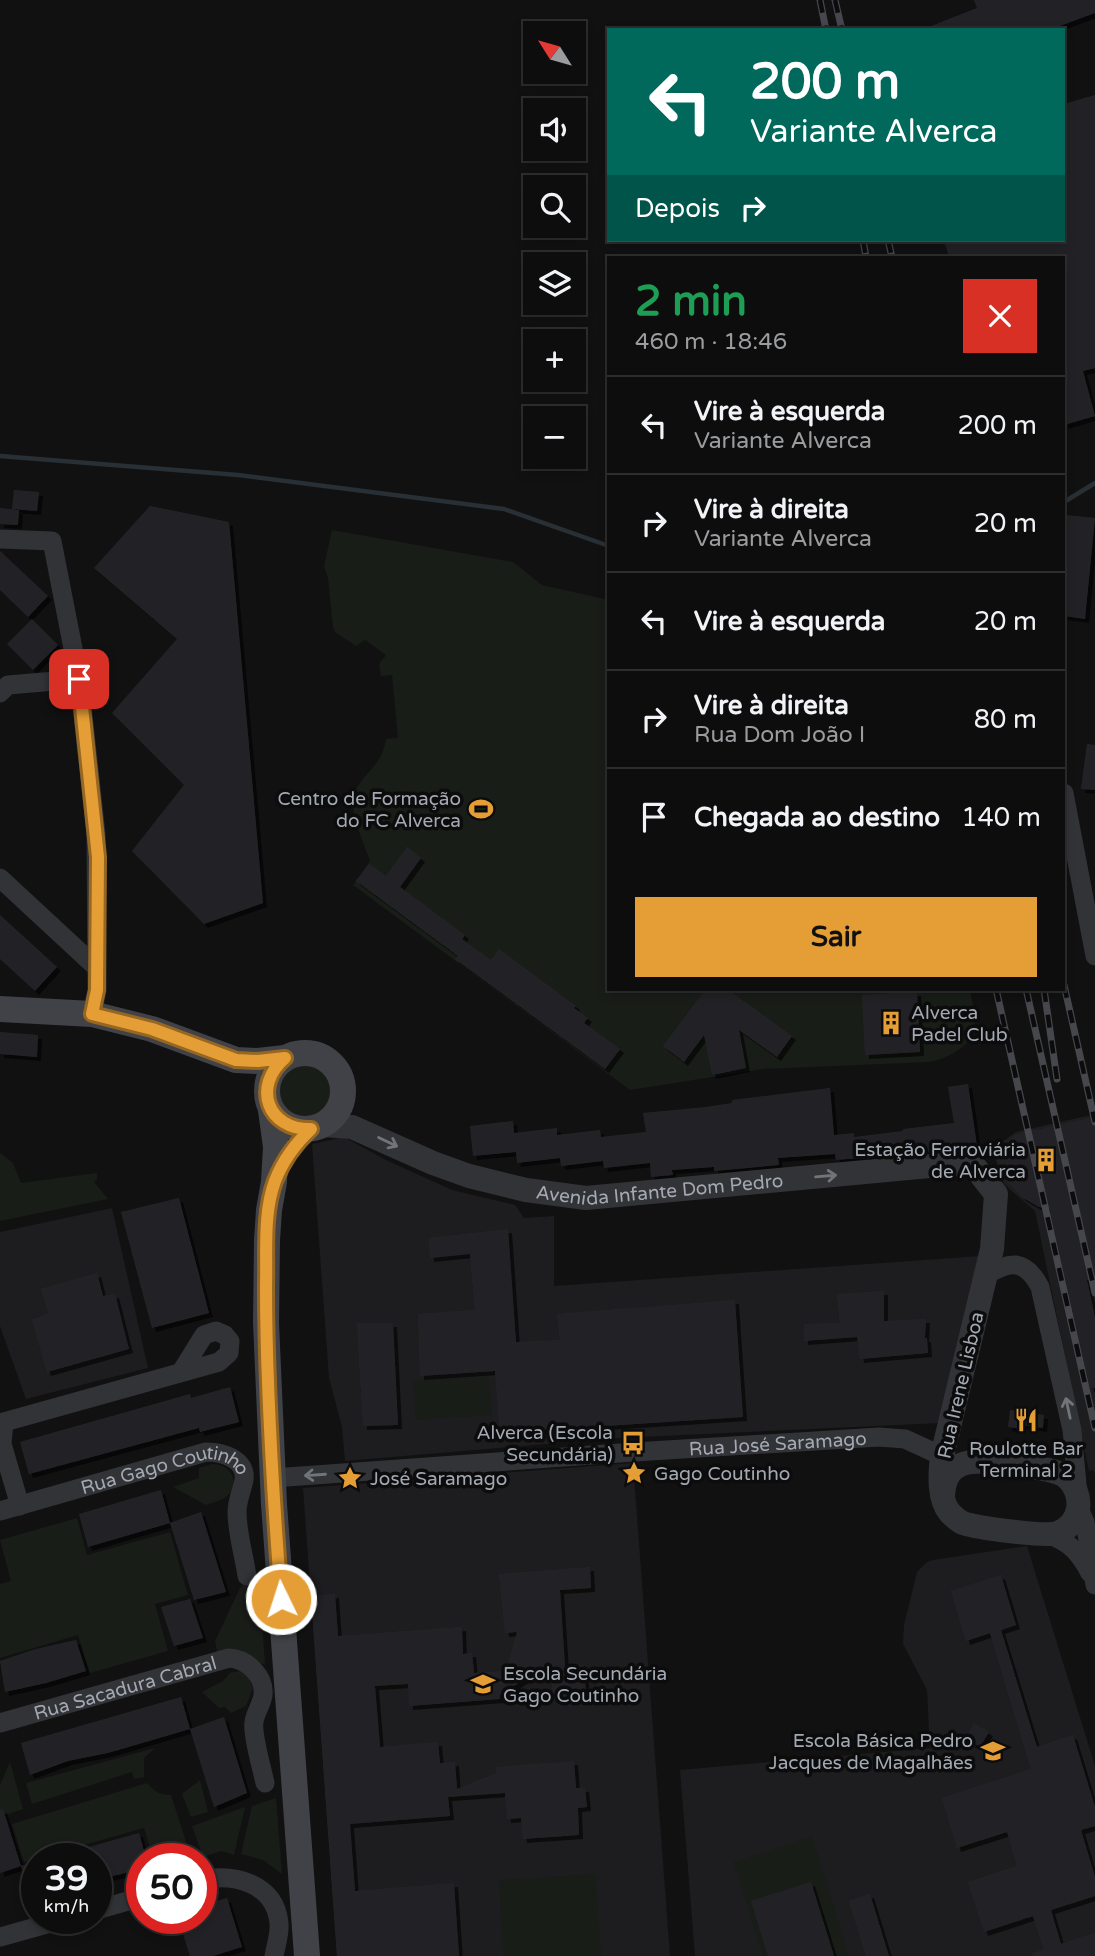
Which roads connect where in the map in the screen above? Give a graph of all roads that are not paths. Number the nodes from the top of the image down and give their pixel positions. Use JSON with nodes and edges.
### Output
{"nodes":[{"id":1,"x":0,"y":539,"type":"edge"},
{"id":2,"x":79,"y":679,"type":"junction"},
{"id":3,"x":0,"y":694,"type":"edge"},
{"id":4,"x":1065,"y":798,"type":"edge"},
{"id":5,"x":0,"y":878,"type":"edge"},
{"id":6,"x":1095,"y":956,"type":"edge"},
{"id":7,"x":96,"y":968,"type":"junction"},
{"id":8,"x":0,"y":1009,"type":"edge"},
{"id":9,"x":92,"y":1014,"type":"junction"},
{"id":10,"x":285,"y":1058,"type":"junction"},
{"id":11,"x":236,"y":1060,"type":"junction"},
{"id":12,"x":269,"y":1104,"type":"junction"},
{"id":13,"x":317,"y":1127,"type":"junction"},
{"id":14,"x":274,"y":1182,"type":"junction"},
{"id":15,"x":996,"y":1194,"type":"joint"},
{"id":16,"x":985,"y":1276,"type":"junction"},
{"id":17,"x":181,"y":1372,"type":"dead end"},
{"id":18,"x":942,"y":1456,"type":"junction"},
{"id":19,"x":980,"y":1461,"type":"junction"},
{"id":20,"x":273,"y":1478,"type":"junction"},
{"id":21,"x":943,"y":1496,"type":"junction"},
{"id":22,"x":1078,"y":1503,"type":"junction"},
{"id":23,"x":20,"y":1506,"type":"junction"},
{"id":24,"x":0,"y":1511,"type":"edge"},
{"id":25,"x":1049,"y":1535,"type":"junction"},
{"id":26,"x":247,"y":1576,"type":"dead end"},
{"id":27,"x":1094,"y":1582,"type":"edge"},
{"id":28,"x":0,"y":1723,"type":"edge"},
{"id":29,"x":265,"y":1783,"type":"dead end"},
{"id":30,"x":217,"y":1878,"type":"edge"},
{"id":31,"x":21,"y":1931,"type":"edge"},
{"id":32,"x":0,"y":1937,"type":"edge"},
{"id":33,"x":274,"y":1956,"type":"edge"},
{"id":34,"x":307,"y":1956,"type":"edge"}],
"edges":[{"from":1,"to":2,"type":"street"},
{"from":2,"to":3,"type":"street"},
{"from":2,"to":7,"type":"street"},
{"from":4,"to":6,"type":"street"},
{"from":5,"to":7,"type":"street"},
{"from":7,"to":9,"type":"street"},
{"from":8,"to":9,"type":"main road"},
{"from":9,"to":11,"type":"main road"},
{"from":10,"to":11,"type":"main road"},
{"from":10,"to":12,"type":"main road"},
{"from":10,"to":13,"type":"main road"},
{"from":11,"to":12,"type":"main road"},
{"from":12,"to":13,"type":"main road"},
{"from":12,"to":14,"type":"main road"},
{"from":13,"to":14,"type":"main road"},
{"from":13,"to":15,"type":"street","name":"Avenida Infante Dom Pedro","one_way":true},
{"from":14,"to":20,"type":"main road"},
{"from":15,"to":16,"type":"street","name":"Rua Irene Lisboa"},
{"from":16,"to":18,"type":"street","name":"Rua Irene Lisboa"},
{"from":22,"to":16,"type":"street","one_way":true},
{"from":17,"to":23,"type":"street"},
{"from":18,"to":19,"type":"street"},
{"from":18,"to":20,"type":"street","name":"Rua José Saramago","one_way":true},
{"from":18,"to":21,"type":"street","name":"Rua Irene Lisboa"},
{"from":19,"to":21,"type":"street"},
{"from":19,"to":22,"type":"street"},
{"from":20,"to":34,"type":"main road"},
{"from":21,"to":25,"type":"street"},
{"from":22,"to":25,"type":"street"},
{"from":22,"to":27,"type":"street"},
{"from":23,"to":24,"type":"street"},
{"from":23,"to":26,"type":"street","name":"Rua Gago Coutinho"},
{"from":25,"to":27,"type":"street"},
{"from":28,"to":29,"type":"street","name":"Rua Sacadura Cabral"},
{"from":30,"to":33,"type":"street"},
{"from":31,"to":32,"type":"street"}]}
